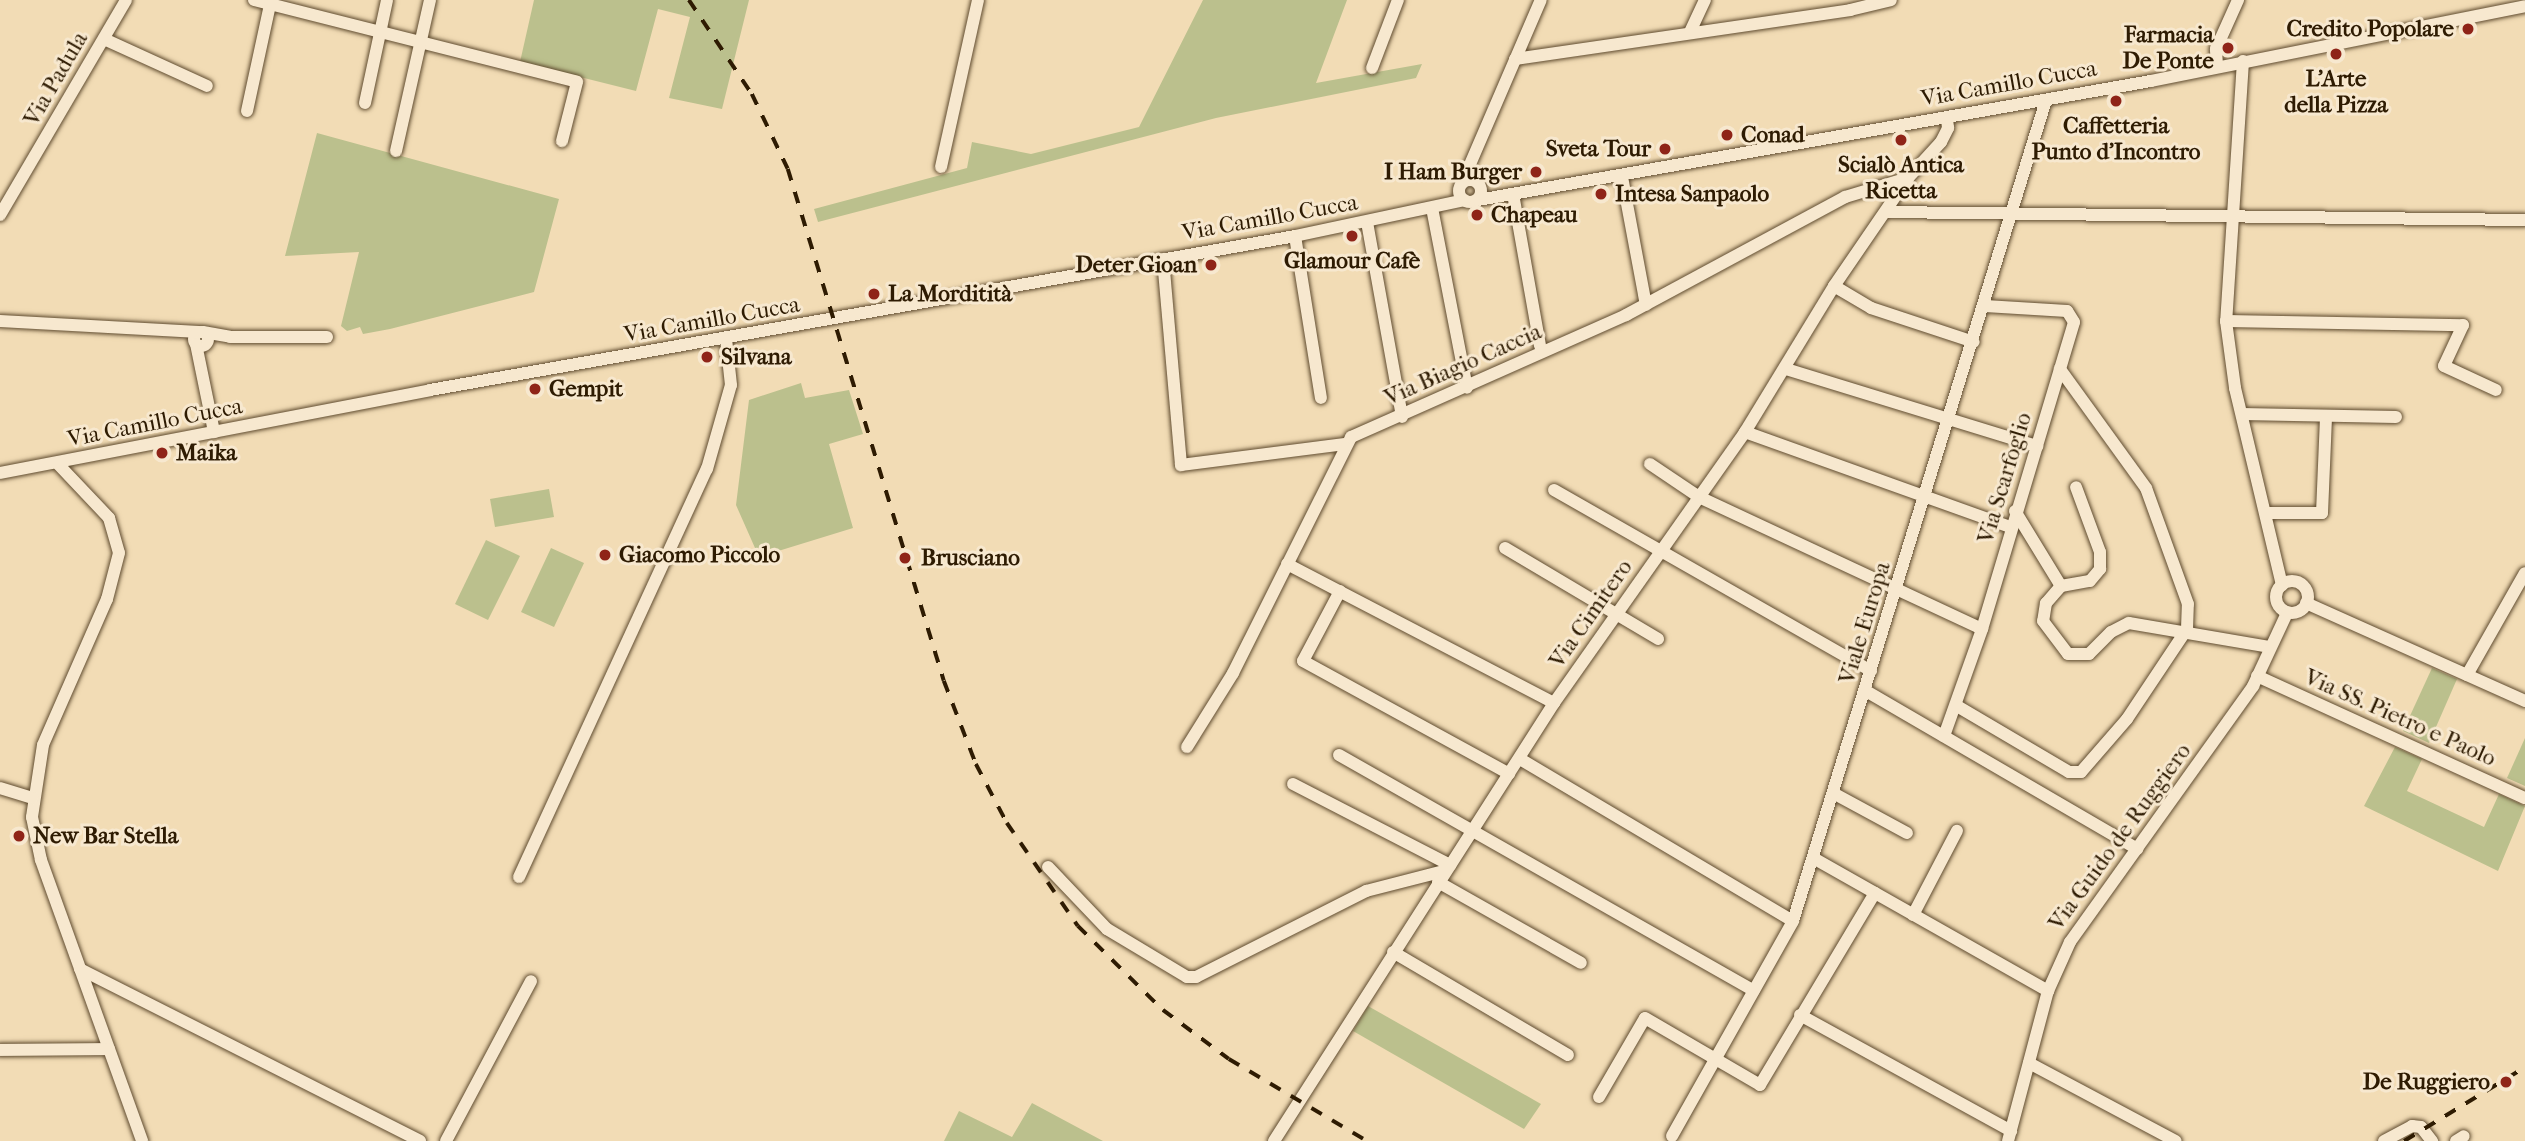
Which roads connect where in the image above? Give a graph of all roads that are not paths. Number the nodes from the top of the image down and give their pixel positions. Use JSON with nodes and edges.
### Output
{"nodes":[{"id":1,"x":126,"y":0,"type":"edge"},
{"id":2,"x":254,"y":0,"type":"edge"},
{"id":3,"x":387,"y":0,"type":"edge"},
{"id":4,"x":429,"y":0,"type":"edge"},
{"id":5,"x":978,"y":0,"type":"edge"},
{"id":6,"x":1398,"y":0,"type":"edge"},
{"id":7,"x":1541,"y":0,"type":"edge"},
{"id":8,"x":1704,"y":0,"type":"edge"},
{"id":9,"x":1891,"y":0,"type":"edge"},
{"id":10,"x":2238,"y":0,"type":"edge"},
{"id":11,"x":270,"y":5,"type":"junction"},
{"id":12,"x":2525,"y":6,"type":"edge"},
{"id":13,"x":380,"y":31,"type":"junction"},
{"id":14,"x":1690,"y":32,"type":"junction"},
{"id":15,"x":104,"y":39,"type":"junction"},
{"id":16,"x":420,"y":42,"type":"junction"},
{"id":17,"x":1515,"y":59,"type":"junction"},
{"id":18,"x":2244,"y":61,"type":"junction"},
{"id":19,"x":2217,"y":65,"type":"junction"},
{"id":20,"x":1372,"y":68,"type":"dead end"},
{"id":21,"x":207,"y":86,"type":"dead end"},
{"id":22,"x":2046,"y":100,"type":"junction"},
{"id":23,"x":365,"y":103,"type":"dead end"},
{"id":24,"x":247,"y":111,"type":"dead end"},
{"id":25,"x":1947,"y":118,"type":"junction"},
{"id":26,"x":562,"y":141,"type":"dead end"},
{"id":27,"x":396,"y":151,"type":"dead end"},
{"id":28,"x":1477,"y":155,"type":"junction"},
{"id":29,"x":941,"y":167,"type":"dead end"},
{"id":30,"x":1622,"y":177,"type":"junction"},
{"id":31,"x":1908,"y":178,"type":"junction"},
{"id":32,"x":1462,"y":191,"type":"junction"},
{"id":33,"x":1480,"y":192,"type":"junction"},
{"id":34,"x":1513,"y":194,"type":"junction"},
{"id":35,"x":1432,"y":208,"type":"junction"},
{"id":36,"x":1887,"y":212,"type":"junction"},
{"id":37,"x":0,"y":215,"type":"edge"},
{"id":38,"x":2011,"y":216,"type":"junction"},
{"id":39,"x":2230,"y":216,"type":"junction"},
{"id":40,"x":2525,"y":220,"type":"edge"},
{"id":41,"x":1367,"y":222,"type":"junction"},
{"id":42,"x":1294,"y":236,"type":"junction"},
{"id":43,"x":1163,"y":259,"type":"junction"},
{"id":44,"x":1833,"y":286,"type":"junction"},
{"id":45,"x":1646,"y":304,"type":"junction"},
{"id":46,"x":1985,"y":306,"type":"junction"},
{"id":47,"x":0,"y":321,"type":"edge"},
{"id":48,"x":2226,"y":321,"type":"junction"},
{"id":49,"x":327,"y":337,"type":"dead end"},
{"id":50,"x":726,"y":339,"type":"junction"},
{"id":51,"x":201,"y":340,"type":"junction"},
{"id":52,"x":1974,"y":342,"type":"junction"},
{"id":53,"x":1540,"y":346,"type":"dead end"},
{"id":54,"x":1786,"y":369,"type":"junction"},
{"id":55,"x":2060,"y":369,"type":"junction"},
{"id":56,"x":1466,"y":388,"type":"junction"},
{"id":57,"x":2496,"y":390,"type":"dead end"},
{"id":58,"x":1321,"y":398,"type":"dead end"},
{"id":59,"x":2242,"y":414,"type":"junction"},
{"id":60,"x":2326,"y":415,"type":"junction"},
{"id":61,"x":2396,"y":416,"type":"dead end"},
{"id":62,"x":1402,"y":417,"type":"junction"},
{"id":63,"x":1949,"y":420,"type":"junction"},
{"id":64,"x":214,"y":432,"type":"junction"},
{"id":65,"x":1745,"y":432,"type":"junction"},
{"id":66,"x":1345,"y":444,"type":"junction"},
{"id":67,"x":2037,"y":446,"type":"junction"},
{"id":68,"x":57,"y":463,"type":"junction"},
{"id":69,"x":1650,"y":464,"type":"dead end"},
{"id":70,"x":0,"y":473,"type":"edge"},
{"id":71,"x":2076,"y":487,"type":"dead end"},
{"id":72,"x":1554,"y":490,"type":"dead end"},
{"id":73,"x":1699,"y":497,"type":"junction"},
{"id":74,"x":1926,"y":498,"type":"junction"},
{"id":75,"x":2015,"y":511,"type":"junction"},
{"id":76,"x":2266,"y":513,"type":"junction"},
{"id":77,"x":2011,"y":527,"type":"junction"},
{"id":78,"x":1505,"y":548,"type":"dead end"},
{"id":79,"x":1659,"y":551,"type":"junction"},
{"id":80,"x":1287,"y":564,"type":"junction"},
{"id":81,"x":2524,"y":575,"type":"edge"},
{"id":82,"x":2282,"y":585,"type":"junction"},
{"id":83,"x":2061,"y":586,"type":"junction"},
{"id":84,"x":1898,"y":587,"type":"junction"},
{"id":85,"x":1340,"y":591,"type":"junction"},
{"id":86,"x":2306,"y":603,"type":"junction"},
{"id":87,"x":2287,"y":612,"type":"junction"},
{"id":88,"x":1617,"y":614,"type":"junction"},
{"id":89,"x":1982,"y":629,"type":"junction"},
{"id":90,"x":2187,"y":629,"type":"junction"},
{"id":91,"x":1658,"y":639,"type":"dead end"},
{"id":92,"x":2269,"y":647,"type":"junction"},
{"id":93,"x":1871,"y":671,"type":"junction"},
{"id":94,"x":2467,"y":675,"type":"junction"},
{"id":95,"x":2257,"y":676,"type":"junction"},
{"id":96,"x":1866,"y":691,"type":"junction"},
{"id":97,"x":2525,"y":701,"type":"edge"},
{"id":98,"x":1554,"y":703,"type":"junction"},
{"id":99,"x":1956,"y":706,"type":"junction"},
{"id":100,"x":1944,"y":736,"type":"junction"},
{"id":101,"x":1187,"y":747,"type":"dead end"},
{"id":102,"x":1339,"y":755,"type":"dead end"},
{"id":103,"x":1520,"y":759,"type":"junction"},
{"id":104,"x":1509,"y":774,"type":"junction"},
{"id":105,"x":1293,"y":784,"type":"dead end"},
{"id":106,"x":0,"y":788,"type":"edge"},
{"id":107,"x":1833,"y":793,"type":"junction"},
{"id":108,"x":33,"y":798,"type":"junction"},
{"id":109,"x":2525,"y":798,"type":"edge"},
{"id":110,"x":1473,"y":831,"type":"junction"},
{"id":111,"x":1957,"y":831,"type":"dead end"},
{"id":112,"x":1906,"y":833,"type":"dead end"},
{"id":113,"x":2137,"y":849,"type":"junction"},
{"id":114,"x":1815,"y":859,"type":"junction"},
{"id":115,"x":1048,"y":867,"type":"dead end"},
{"id":116,"x":1444,"y":873,"type":"junction"},
{"id":117,"x":519,"y":877,"type":"dead end"},
{"id":118,"x":1875,"y":893,"type":"junction"},
{"id":119,"x":1913,"y":915,"type":"junction"},
{"id":120,"x":1793,"y":921,"type":"junction"},
{"id":121,"x":1392,"y":952,"type":"junction"},
{"id":122,"x":1581,"y":962,"type":"dead end"},
{"id":123,"x":80,"y":969,"type":"junction"},
{"id":124,"x":531,"y":981,"type":"dead end"},
{"id":125,"x":1754,"y":991,"type":"junction"},
{"id":126,"x":2048,"y":991,"type":"junction"},
{"id":127,"x":1800,"y":1015,"type":"junction"},
{"id":128,"x":109,"y":1049,"type":"junction"},
{"id":129,"x":0,"y":1050,"type":"edge"},
{"id":130,"x":1568,"y":1055,"type":"dead end"},
{"id":131,"x":1715,"y":1059,"type":"junction"},
{"id":132,"x":2029,"y":1063,"type":"junction"},
{"id":133,"x":1599,"y":1097,"type":"dead end"},
{"id":134,"x":1671,"y":1136,"type":"dead end"},
{"id":135,"x":2010,"y":1136,"type":"edge"},
{"id":136,"x":400,"y":1137,"type":"edge"},
{"id":137,"x":142,"y":1141,"type":"edge"},
{"id":138,"x":420,"y":1141,"type":"edge"},
{"id":139,"x":446,"y":1141,"type":"edge"},
{"id":140,"x":1274,"y":1141,"type":"edge"},
{"id":141,"x":2176,"y":1141,"type":"edge"},
{"id":142,"x":2384,"y":1141,"type":"edge"},
{"id":143,"x":2432,"y":1141,"type":"edge"}],
"edges":[{"from":1,"to":15,"type":"street","name":"Via Padula"},
{"from":2,"to":11,"type":"street"},
{"from":3,"to":13,"type":"street"},
{"from":4,"to":16,"type":"street"},
{"from":5,"to":29,"type":"street"},
{"from":6,"to":20,"type":"street"},
{"from":7,"to":17,"type":"street"},
{"from":8,"to":14,"type":"street"},
{"from":9,"to":14,"type":"street"},
{"from":10,"to":19,"type":"street"},
{"from":11,"to":13,"type":"street"},
{"from":11,"to":24,"type":"street"},
{"from":12,"to":18,"type":"street","name":"Via Camillo Cucca"},
{"from":13,"to":16,"type":"street"},
{"from":13,"to":23,"type":"street"},
{"from":14,"to":17,"type":"street"},
{"from":15,"to":21,"type":"street"},
{"from":15,"to":37,"type":"street","name":"Via Padula"},
{"from":16,"to":26,"type":"street"},
{"from":16,"to":27,"type":"street"},
{"from":17,"to":28,"type":"street"},
{"from":18,"to":19,"type":"street","name":"Via Camillo Cucca"},
{"from":18,"to":39,"type":"street"},
{"from":19,"to":22,"type":"street","name":"Via Camillo Cucca"},
{"from":22,"to":25,"type":"street","name":"Via Camillo Cucca"},
{"from":22,"to":38,"type":"street","name":"Viale Europa"},
{"from":25,"to":30,"type":"street","name":"Via Camillo Cucca"},
{"from":25,"to":31,"type":"street","name":"Via Cimitero"},
{"from":28,"to":32,"type":"street"},
{"from":28,"to":33,"type":"street"},
{"from":30,"to":34,"type":"street","name":"Via Camillo Cucca"},
{"from":30,"to":45,"type":"street"},
{"from":31,"to":36,"type":"street","name":"Via Cimitero"},
{"from":31,"to":45,"type":"street","name":"Via Biagio Caccia"},
{"from":32,"to":33,"type":"street"},
{"from":32,"to":33,"type":"street"},
{"from":32,"to":35,"type":"street","name":"Via Camillo Cucca"},
{"from":33,"to":34,"type":"street","name":"Via Camillo Cucca"},
{"from":34,"to":53,"type":"street"},
{"from":35,"to":41,"type":"street","name":"Via Camillo Cucca"},
{"from":35,"to":56,"type":"street"},
{"from":36,"to":38,"type":"street"},
{"from":36,"to":44,"type":"street","name":"Via Cimitero"},
{"from":38,"to":39,"type":"street"},
{"from":38,"to":46,"type":"street","name":"Viale Europa"},
{"from":39,"to":40,"type":"street"},
{"from":39,"to":48,"type":"street"},
{"from":41,"to":42,"type":"street","name":"Via Camillo Cucca"},
{"from":41,"to":62,"type":"street"},
{"from":42,"to":43,"type":"street","name":"Via Camillo Cucca"},
{"from":42,"to":58,"type":"street"},
{"from":43,"to":50,"type":"street","name":"Via Camillo Cucca"},
{"from":43,"to":66,"type":"street"},
{"from":44,"to":52,"type":"street"},
{"from":44,"to":54,"type":"street","name":"Via Cimitero"},
{"from":45,"to":56,"type":"street","name":"Via Biagio Caccia"},
{"from":46,"to":52,"type":"street","name":"Viale Europa"},
{"from":46,"to":55,"type":"street","name":"Via Scarfoglio"},
{"from":47,"to":51,"type":"street"},
{"from":48,"to":57,"type":"street"},
{"from":48,"to":59,"type":"street"},
{"from":49,"to":51,"type":"street"},
{"from":50,"to":64,"type":"street","name":"Via Camillo Cucca"},
{"from":50,"to":117,"type":"street"},
{"from":51,"to":64,"type":"street"},
{"from":52,"to":63,"type":"street","name":"Viale Europa"},
{"from":54,"to":63,"type":"street"},
{"from":54,"to":65,"type":"street","name":"Via Cimitero"},
{"from":55,"to":67,"type":"street","name":"Via Scarfoglio"},
{"from":55,"to":90,"type":"street"},
{"from":56,"to":62,"type":"street","name":"Via Biagio Caccia"},
{"from":59,"to":60,"type":"street"},
{"from":59,"to":76,"type":"street"},
{"from":60,"to":61,"type":"street"},
{"from":60,"to":76,"type":"street"},
{"from":62,"to":66,"type":"street","name":"Via Biagio Caccia"},
{"from":63,"to":67,"type":"street"},
{"from":63,"to":74,"type":"street","name":"Viale Europa"},
{"from":64,"to":68,"type":"street","name":"Via Camillo Cucca"},
{"from":65,"to":73,"type":"street","name":"Via Cimitero"},
{"from":65,"to":74,"type":"street"},
{"from":66,"to":80,"type":"street"},
{"from":67,"to":75,"type":"street","name":"Via Scarfoglio"},
{"from":68,"to":70,"type":"street","name":"Via Camillo Cucca"},
{"from":68,"to":108,"type":"street"},
{"from":69,"to":73,"type":"street"},
{"from":71,"to":83,"type":"street"},
{"from":72,"to":79,"type":"street"},
{"from":73,"to":79,"type":"street","name":"Via Cimitero"},
{"from":73,"to":84,"type":"street"},
{"from":74,"to":77,"type":"street"},
{"from":74,"to":84,"type":"street","name":"Viale Europa"},
{"from":75,"to":77,"type":"street","name":"Via Scarfoglio"},
{"from":75,"to":83,"type":"street"},
{"from":76,"to":82,"type":"street"},
{"from":77,"to":89,"type":"street","name":"Via Scarfoglio"},
{"from":78,"to":88,"type":"street"},
{"from":79,"to":88,"type":"street","name":"Via Cimitero"},
{"from":79,"to":93,"type":"street"},
{"from":80,"to":85,"type":"street"},
{"from":80,"to":101,"type":"street"},
{"from":81,"to":94,"type":"street"},
{"from":82,"to":86,"type":"street"},
{"from":82,"to":87,"type":"street"},
{"from":83,"to":90,"type":"street"},
{"from":84,"to":89,"type":"street"},
{"from":84,"to":93,"type":"street","name":"Viale Europa"},
{"from":85,"to":98,"type":"street"},
{"from":85,"to":104,"type":"street"},
{"from":86,"to":87,"type":"street"},
{"from":86,"to":94,"type":"street"},
{"from":87,"to":92,"type":"street","name":"Via Guido de Ruggiero"},
{"from":88,"to":91,"type":"street"},
{"from":88,"to":98,"type":"street","name":"Via Cimitero"},
{"from":89,"to":99,"type":"street","name":"Via Scarfoglio"},
{"from":90,"to":92,"type":"street"},
{"from":90,"to":99,"type":"street"},
{"from":92,"to":95,"type":"street","name":"Via Guido de Ruggiero"},
{"from":93,"to":96,"type":"street","name":"Viale Europa"},
{"from":94,"to":97,"type":"street"},
{"from":95,"to":109,"type":"street","name":"Via SS. Pietro e Paolo"},
{"from":95,"to":113,"type":"street","name":"Via Guido de Ruggiero"},
{"from":96,"to":100,"type":"street"},
{"from":96,"to":107,"type":"street","name":"Viale Europa"},
{"from":98,"to":103,"type":"street","name":"Via Cimitero"},
{"from":99,"to":100,"type":"street","name":"Via Scarfoglio"},
{"from":100,"to":113,"type":"street"},
{"from":102,"to":110,"type":"street"},
{"from":103,"to":104,"type":"street","name":"Via Cimitero"},
{"from":103,"to":120,"type":"street"},
{"from":104,"to":110,"type":"street","name":"Via Cimitero"},
{"from":105,"to":116,"type":"street"},
{"from":106,"to":108,"type":"street"},
{"from":107,"to":112,"type":"street"},
{"from":107,"to":114,"type":"street","name":"Viale Europa"},
{"from":108,"to":123,"type":"street"},
{"from":110,"to":116,"type":"street","name":"Via Cimitero"},
{"from":110,"to":125,"type":"street"},
{"from":111,"to":119,"type":"street"},
{"from":113,"to":126,"type":"street","name":"Via Guido de Ruggiero"},
{"from":114,"to":118,"type":"street"},
{"from":114,"to":120,"type":"street","name":"Viale Europa"},
{"from":115,"to":116,"type":"street"},
{"from":116,"to":121,"type":"street","name":"Via Cimitero"},
{"from":116,"to":122,"type":"street"},
{"from":118,"to":119,"type":"street"},
{"from":118,"to":127,"type":"street"},
{"from":119,"to":126,"type":"street"},
{"from":120,"to":125,"type":"street","name":"Viale Europa"},
{"from":121,"to":130,"type":"street"},
{"from":121,"to":140,"type":"street","name":"Via Cimitero"},
{"from":123,"to":128,"type":"street"},
{"from":123,"to":136,"type":"street"},
{"from":124,"to":139,"type":"street"},
{"from":125,"to":131,"type":"street","name":"Viale Europa"},
{"from":126,"to":132,"type":"street","name":"Via Guido de Ruggiero"},
{"from":127,"to":131,"type":"street"},
{"from":127,"to":135,"type":"street"},
{"from":128,"to":129,"type":"street"},
{"from":128,"to":137,"type":"street"},
{"from":131,"to":133,"type":"street"},
{"from":131,"to":134,"type":"street","name":"Viale Europa"},
{"from":132,"to":135,"type":"street","name":"Via Guido de Ruggiero"},
{"from":132,"to":141,"type":"street"},
{"from":136,"to":138,"type":"street"},
{"from":142,"to":143,"type":"street"}]}
